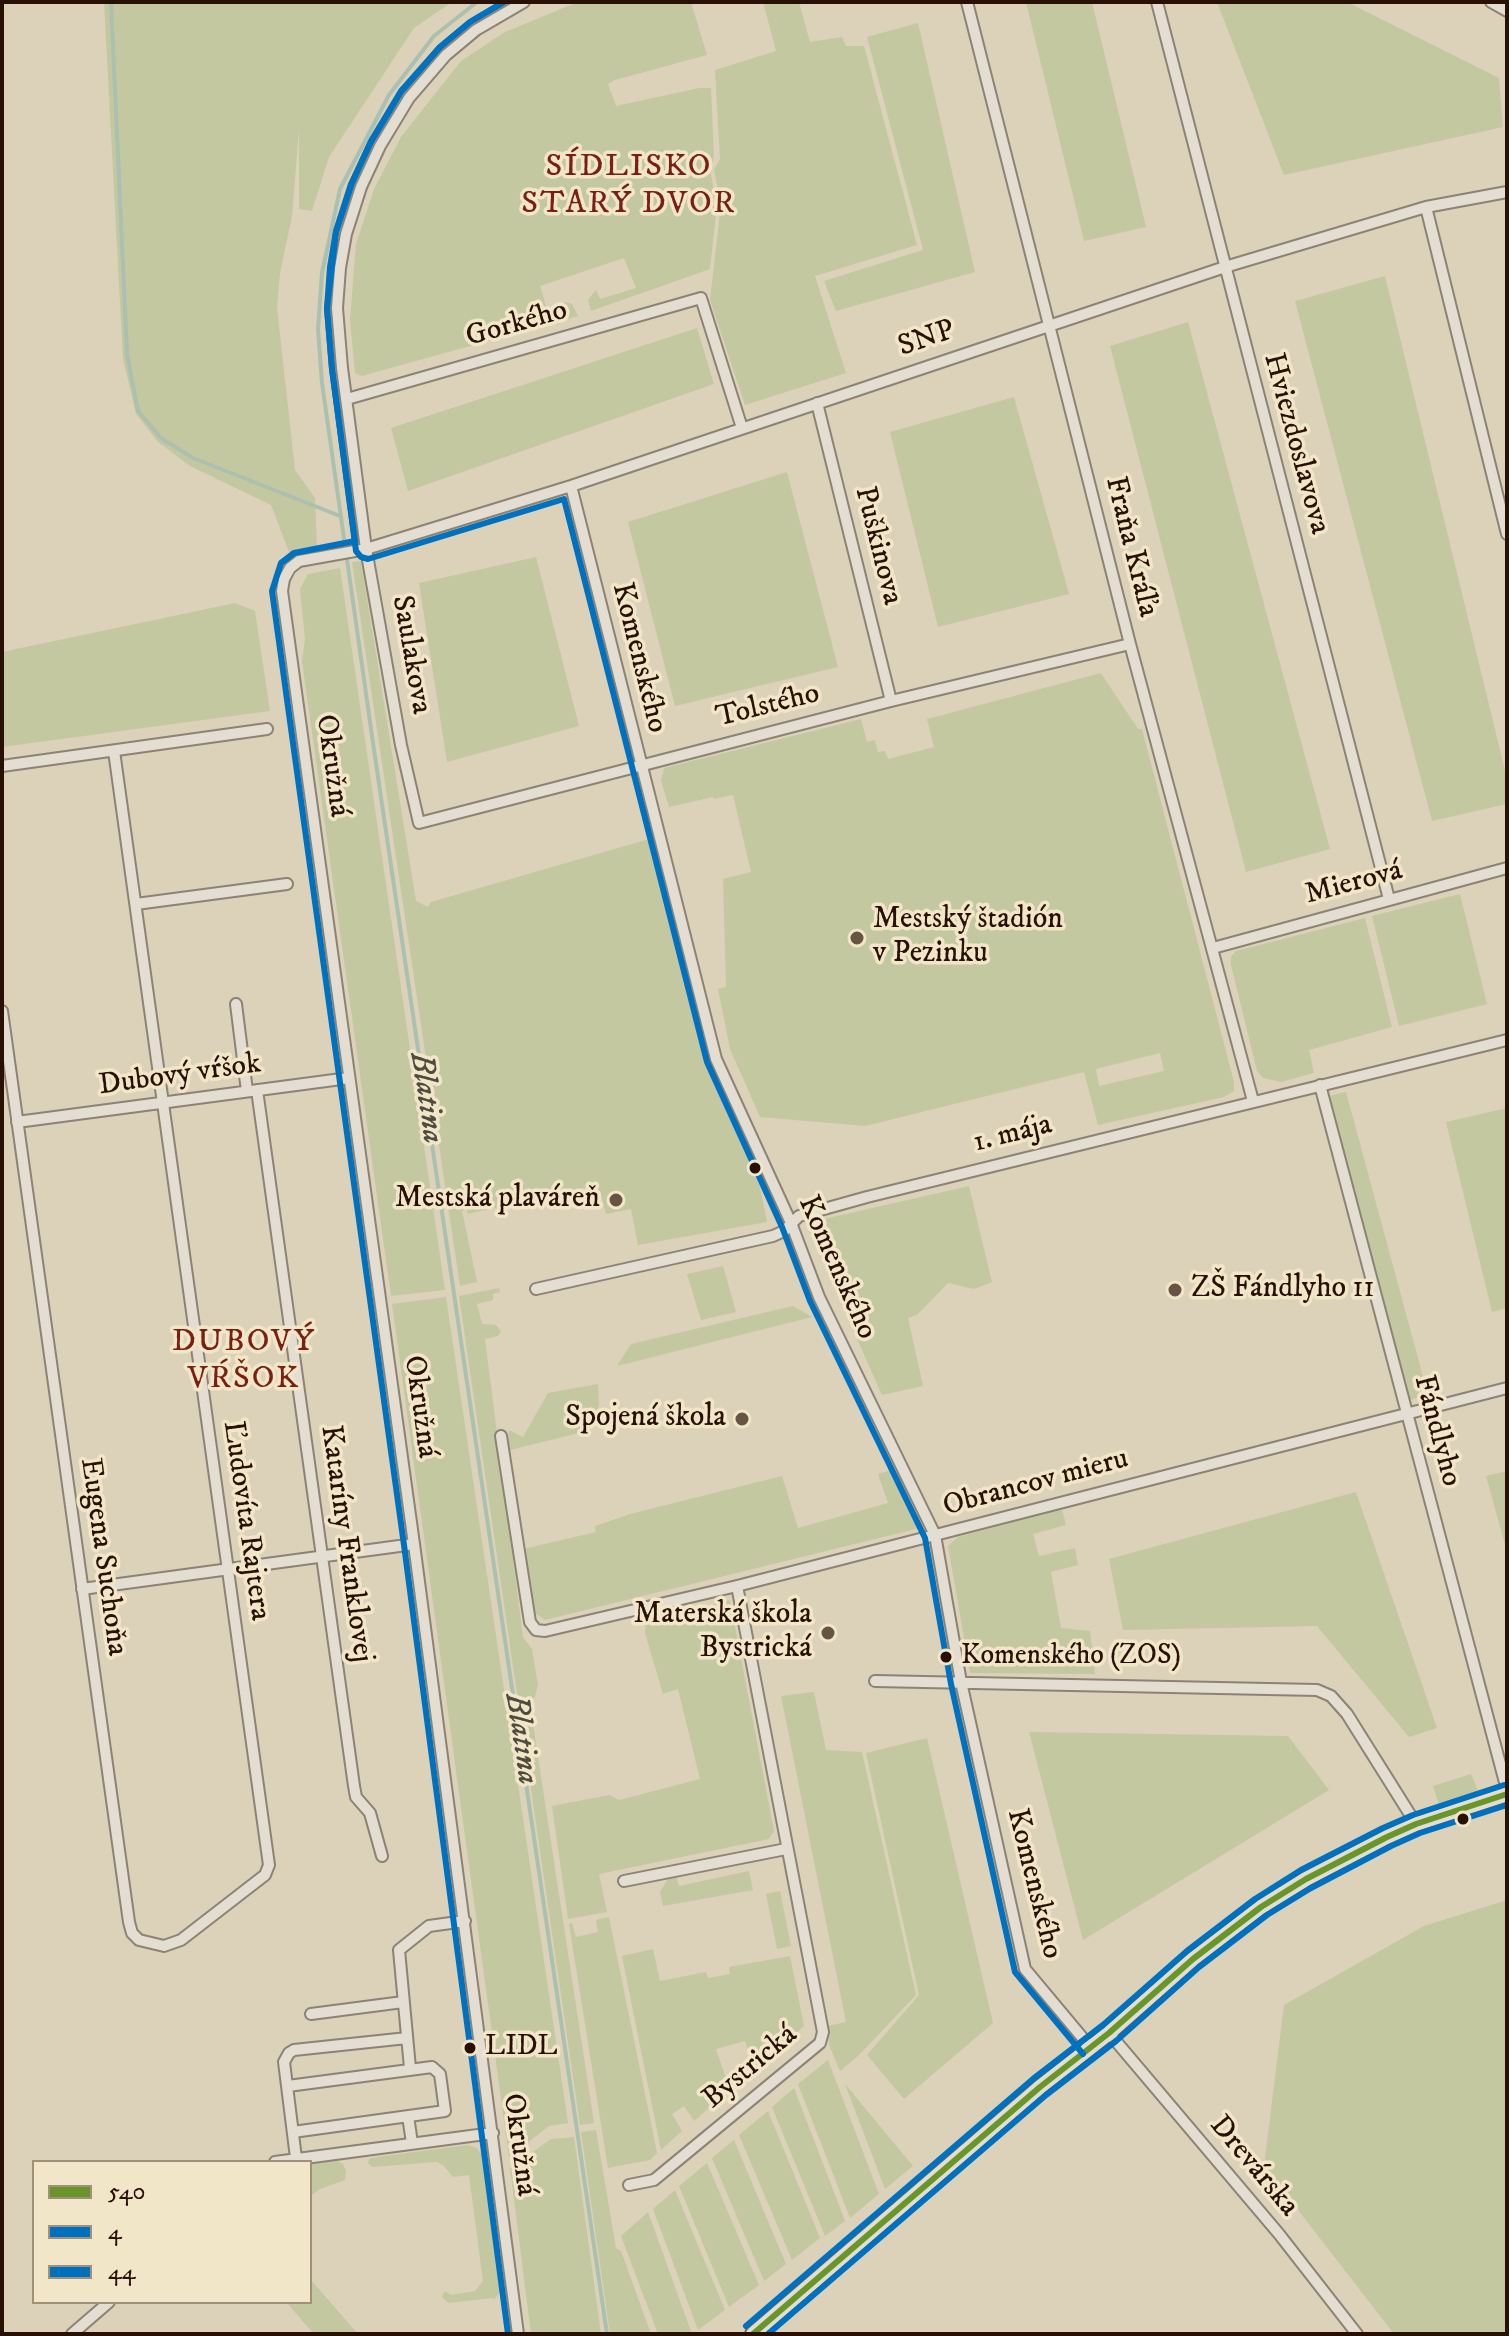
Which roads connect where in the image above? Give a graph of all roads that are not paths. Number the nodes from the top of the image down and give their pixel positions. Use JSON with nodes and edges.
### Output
{"nodes":[{"id":1,"x":524,"y":2,"type":"edge"},
{"id":2,"x":967,"y":2,"type":"edge"},
{"id":3,"x":1157,"y":2,"type":"edge"},
{"id":4,"x":1491,"y":2,"type":"edge"},
{"id":5,"x":1507,"y":11,"type":"edge"},
{"id":6,"x":1507,"y":192,"type":"edge"},
{"id":7,"x":1426,"y":207,"type":"junction"},
{"id":8,"x":1225,"y":267,"type":"junction"},
{"id":9,"x":1049,"y":324,"type":"junction"},
{"id":10,"x":347,"y":399,"type":"junction"},
{"id":11,"x":817,"y":403,"type":"junction"},
{"id":12,"x":742,"y":428,"type":"junction"},
{"id":13,"x":571,"y":486,"type":"junction"},
{"id":14,"x":1507,"y":534,"type":"edge"},
{"id":15,"x":361,"y":550,"type":"junction"},
{"id":16,"x":1130,"y":644,"type":"junction"},
{"id":17,"x":891,"y":701,"type":"junction"},
{"id":18,"x":267,"y":729,"type":"dead end"},
{"id":19,"x":114,"y":751,"type":"junction"},
{"id":20,"x":640,"y":764,"type":"junction"},
{"id":21,"x":2,"y":766,"type":"edge"},
{"id":22,"x":419,"y":823,"type":"joint"},
{"id":23,"x":1507,"y":868,"type":"edge"},
{"id":24,"x":287,"y":884,"type":"dead end"},
{"id":25,"x":1389,"y":899,"type":"junction"},
{"id":26,"x":136,"y":904,"type":"junction"},
{"id":27,"x":1213,"y":948,"type":"junction"},
{"id":28,"x":236,"y":1004,"type":"dead end"},
{"id":29,"x":2,"y":1011,"type":"edge"},
{"id":30,"x":1507,"y":1040,"type":"edge"},
{"id":31,"x":349,"y":1078,"type":"junction"},
{"id":32,"x":1320,"y":1085,"type":"junction"},
{"id":33,"x":252,"y":1091,"type":"junction"},
{"id":34,"x":1253,"y":1101,"type":"junction"},
{"id":35,"x":163,"y":1103,"type":"junction"},
{"id":36,"x":17,"y":1122,"type":"junction"},
{"id":37,"x":791,"y":1223,"type":"junction"},
{"id":38,"x":536,"y":1289,"type":"dead end"},
{"id":39,"x":1507,"y":1388,"type":"edge"},
{"id":40,"x":1406,"y":1413,"type":"junction"},
{"id":41,"x":501,"y":1436,"type":"dead end"},
{"id":42,"x":935,"y":1535,"type":"junction"},
{"id":43,"x":414,"y":1544,"type":"junction"},
{"id":44,"x":323,"y":1557,"type":"junction"},
{"id":45,"x":227,"y":1569,"type":"junction"},
{"id":46,"x":737,"y":1586,"type":"junction"},
{"id":47,"x":82,"y":1589,"type":"junction"},
{"id":48,"x":875,"y":1681,"type":"dead end"},
{"id":49,"x":961,"y":1682,"type":"junction"},
{"id":50,"x":1507,"y":1792,"type":"edge"},
{"id":51,"x":1416,"y":1824,"type":"junction"},
{"id":52,"x":786,"y":1849,"type":"junction"},
{"id":53,"x":382,"y":1856,"type":"dead end"},
{"id":54,"x":268,"y":1860,"type":"joint"},
{"id":55,"x":624,"y":1881,"type":"dead end"},
{"id":56,"x":465,"y":1921,"type":"junction"},
{"id":57,"x":403,"y":2002,"type":"junction"},
{"id":58,"x":311,"y":2014,"type":"dead end"},
{"id":59,"x":1109,"y":2033,"type":"junction"},
{"id":60,"x":407,"y":2038,"type":"junction"},
{"id":61,"x":1091,"y":2048,"type":"junction"},
{"id":62,"x":410,"y":2068,"type":"junction"},
{"id":63,"x":288,"y":2086,"type":"junction"},
{"id":64,"x":408,"y":2116,"type":"junction"},
{"id":65,"x":293,"y":2132,"type":"junction"},
{"id":66,"x":493,"y":2133,"type":"junction"},
{"id":67,"x":412,"y":2143,"type":"junction"},
{"id":68,"x":296,"y":2158,"type":"junction"},
{"id":69,"x":286,"y":2160,"type":"edge"},
{"id":70,"x":629,"y":2185,"type":"dead end"},
{"id":71,"x":107,"y":2304,"type":"edge"},
{"id":72,"x":72,"y":2334,"type":"edge"},
{"id":73,"x":518,"y":2334,"type":"edge"},
{"id":74,"x":753,"y":2334,"type":"edge"},
{"id":75,"x":1357,"y":2334,"type":"edge"}],
"edges":[{"from":1,"to":10,"type":"street","name":"Saulakova"},
{"from":2,"to":9,"type":"street","name":"Fraňa Kráľa"},
{"from":3,"to":8,"type":"street","name":"Hviezdoslavova"},
{"from":4,"to":5,"type":"street"},
{"from":6,"to":7,"type":"street","name":"SNP"},
{"from":7,"to":8,"type":"street","name":"SNP"},
{"from":7,"to":14,"type":"street"},
{"from":8,"to":9,"type":"street","name":"SNP"},
{"from":8,"to":25,"type":"street","name":"Hviezdoslavova"},
{"from":9,"to":11,"type":"street","name":"SNP"},
{"from":9,"to":16,"type":"street","name":"Fraňa Kráľa"},
{"from":10,"to":12,"type":"street","name":"Gorkého"},
{"from":10,"to":15,"type":"street","name":"Saulakova"},
{"from":11,"to":12,"type":"street","name":"SNP"},
{"from":11,"to":17,"type":"street","name":"Puškinova"},
{"from":12,"to":13,"type":"street","name":"SNP"},
{"from":13,"to":15,"type":"street","name":"SNP"},
{"from":13,"to":20,"type":"street","name":"Komenského"},
{"from":15,"to":22,"type":"street","name":"Saulakova"},
{"from":15,"to":31,"type":"street","name":"Okružná"},
{"from":16,"to":17,"type":"street","name":"Tolstého"},
{"from":16,"to":27,"type":"street","name":"Fraňa Kráľa"},
{"from":17,"to":20,"type":"street","name":"Tolstého"},
{"from":18,"to":19,"type":"street"},
{"from":19,"to":21,"type":"street"},
{"from":19,"to":26,"type":"street","name":"Ľudovíta Rajtera"},
{"from":20,"to":22,"type":"street","name":"Tolstého"},
{"from":20,"to":37,"type":"street","name":"Komenského"},
{"from":23,"to":25,"type":"street","name":"Mierová"},
{"from":24,"to":26,"type":"street"},
{"from":25,"to":27,"type":"street","name":"Mierová"},
{"from":26,"to":35,"type":"street","name":"Ľudovíta Rajtera"},
{"from":27,"to":34,"type":"street","name":"Fraňa Kráľa"},
{"from":28,"to":33,"type":"street","name":"Kataríny Franklovej"},
{"from":29,"to":36,"type":"street","name":"Eugena Suchoňa"},
{"from":30,"to":32,"type":"street","name":"1. mája"},
{"from":31,"to":33,"type":"street","name":"Dubový vŕšok"},
{"from":31,"to":43,"type":"street","name":"Okružná"},
{"from":32,"to":34,"type":"street","name":"1. mája"},
{"from":32,"to":40,"type":"street","name":"Fándlyho"},
{"from":33,"to":35,"type":"street","name":"Dubový vŕšok"},
{"from":33,"to":44,"type":"street","name":"Kataríny Franklovej"},
{"from":34,"to":37,"type":"street","name":"1. mája"},
{"from":35,"to":36,"type":"street","name":"Dubový vŕšok"},
{"from":35,"to":45,"type":"street","name":"Ľudovíta Rajtera"},
{"from":36,"to":47,"type":"street","name":"Eugena Suchoňa"},
{"from":37,"to":38,"type":"street","name":"1. mája"},
{"from":37,"to":42,"type":"street","name":"Komenského"},
{"from":39,"to":40,"type":"street","name":"Obrancov mieru"},
{"from":40,"to":42,"type":"street","name":"Obrancov mieru"},
{"from":40,"to":50,"type":"street","name":"Fándlyho"},
{"from":41,"to":46,"type":"street","name":"Obrancov mieru"},
{"from":42,"to":46,"type":"street","name":"Obrancov mieru"},
{"from":42,"to":49,"type":"street","name":"Komenského"},
{"from":43,"to":44,"type":"street"},
{"from":43,"to":56,"type":"street","name":"Okružná"},
{"from":44,"to":45,"type":"street"},
{"from":44,"to":53,"type":"street","name":"Kataríny Franklovej"},
{"from":45,"to":47,"type":"street"},
{"from":45,"to":54,"type":"street","name":"Ľudovíta Rajtera"},
{"from":46,"to":52,"type":"street","name":"Bystrická"},
{"from":47,"to":54,"type":"street","name":"Eugena Suchoňa"},
{"from":48,"to":49,"type":"street"},
{"from":49,"to":51,"type":"street"},
{"from":49,"to":61,"type":"street","name":"Komenského"},
{"from":50,"to":51,"type":"main road"},
{"from":51,"to":59,"type":"main road"},
{"from":52,"to":55,"type":"street"},
{"from":52,"to":70,"type":"street","name":"Bystrická"},
{"from":56,"to":57,"type":"street"},
{"from":56,"to":66,"type":"street","name":"Okružná"},
{"from":57,"to":58,"type":"street"},
{"from":57,"to":60,"type":"street"},
{"from":59,"to":61,"type":"main road"},
{"from":59,"to":75,"type":"street","name":"Drevárska"},
{"from":60,"to":62,"type":"street"},
{"from":60,"to":63,"type":"street"},
{"from":61,"to":74,"type":"main road"},
{"from":62,"to":63,"type":"street"},
{"from":62,"to":64,"type":"street"},
{"from":63,"to":65,"type":"street"},
{"from":64,"to":65,"type":"street"},
{"from":64,"to":67,"type":"street"},
{"from":65,"to":68,"type":"street"},
{"from":66,"to":67,"type":"street"},
{"from":66,"to":73,"type":"street","name":"Okružná"},
{"from":67,"to":68,"type":"street"},
{"from":68,"to":69,"type":"street"},
{"from":71,"to":72,"type":"street"}]}
